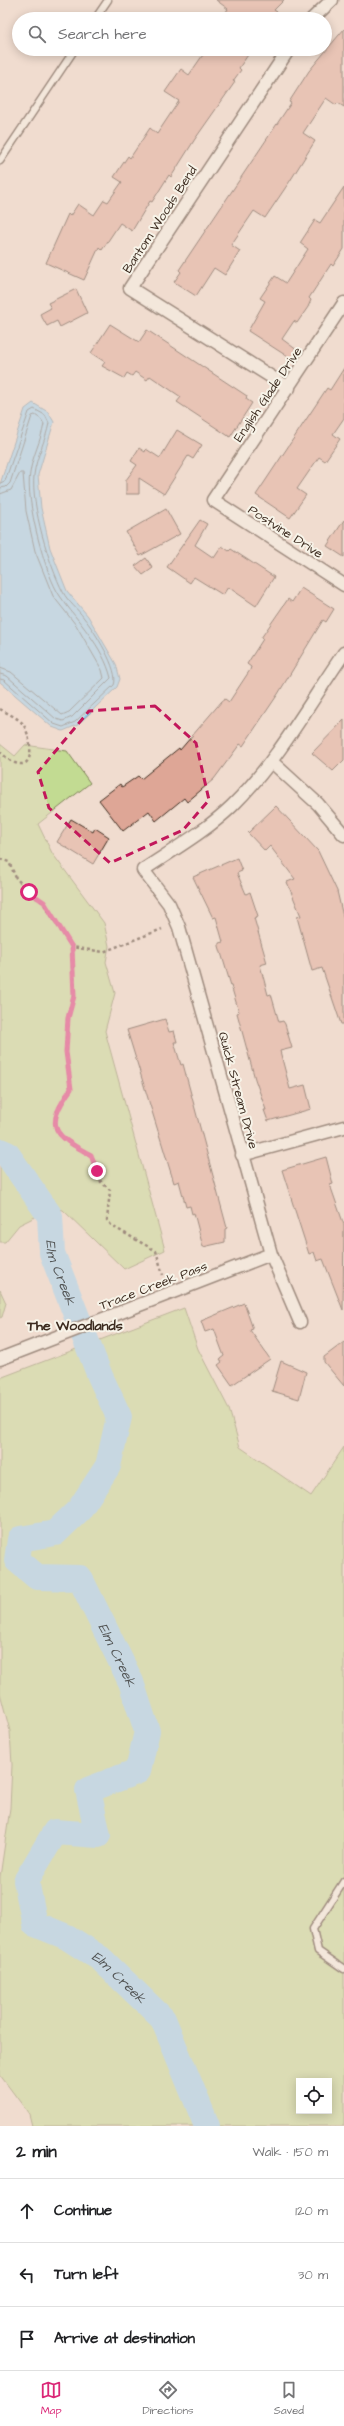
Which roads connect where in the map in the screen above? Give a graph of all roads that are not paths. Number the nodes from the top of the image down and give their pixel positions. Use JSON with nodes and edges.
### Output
{"nodes":[{"id":1,"x":108,"y":0,"type":"edge"},
{"id":2,"x":332,"y":0,"type":"edge"},
{"id":3,"x":100,"y":12,"type":"edge"},
{"id":4,"x":319,"y":12,"type":"edge"},
{"id":5,"x":70,"y":56,"type":"edge"},
{"id":6,"x":284,"y":56,"type":"edge"},
{"id":7,"x":0,"y":160,"type":"edge"},
{"id":8,"x":344,"y":303,"type":"edge"},
{"id":9,"x":288,"y":388,"type":"junction"},
{"id":10,"x":213,"y":500,"type":"joint"},
{"id":11,"x":344,"y":585,"type":"edge"},
{"id":12,"x":344,"y":653,"type":"edge"},
{"id":13,"x":272,"y":762,"type":"junction"},
{"id":14,"x":344,"y":835,"type":"edge"},
{"id":15,"x":344,"y":1128,"type":"edge"},
{"id":16,"x":242,"y":1156,"type":"junction"},
{"id":17,"x":271,"y":1254,"type":"junction"},
{"id":18,"x":300,"y":1322,"type":"dead end"},
{"id":19,"x":3,"y":1358,"type":"edge"},
{"id":20,"x":344,"y":1881,"type":"edge"},
{"id":21,"x":344,"y":1969,"type":"edge"}],
"edges":[{"from":1,"to":3,"type":"lane"},
{"from":2,"to":4,"type":"street"},
{"from":5,"to":7,"type":"lane"},
{"from":6,"to":9,"type":"street","name":"Bantom Woods Bend"},
{"from":8,"to":9,"type":"street","name":"English Glade Drive"},
{"from":9,"to":10,"type":"street","name":"English Glade Drive"},
{"from":10,"to":11,"type":"street","name":"Postvine Drive"},
{"from":12,"to":13,"type":"street"},
{"from":13,"to":14,"type":"street"},
{"from":13,"to":16,"type":"street","name":"Quick Stream Drive"},
{"from":15,"to":16,"type":"street"},
{"from":16,"to":17,"type":"street","name":"Quick Stream Drive"},
{"from":17,"to":18,"type":"street","name":"Quick Stream Drive"},
{"from":17,"to":19,"type":"street","name":"Trace Creek Pass"},
{"from":20,"to":21,"type":"lane"}]}
